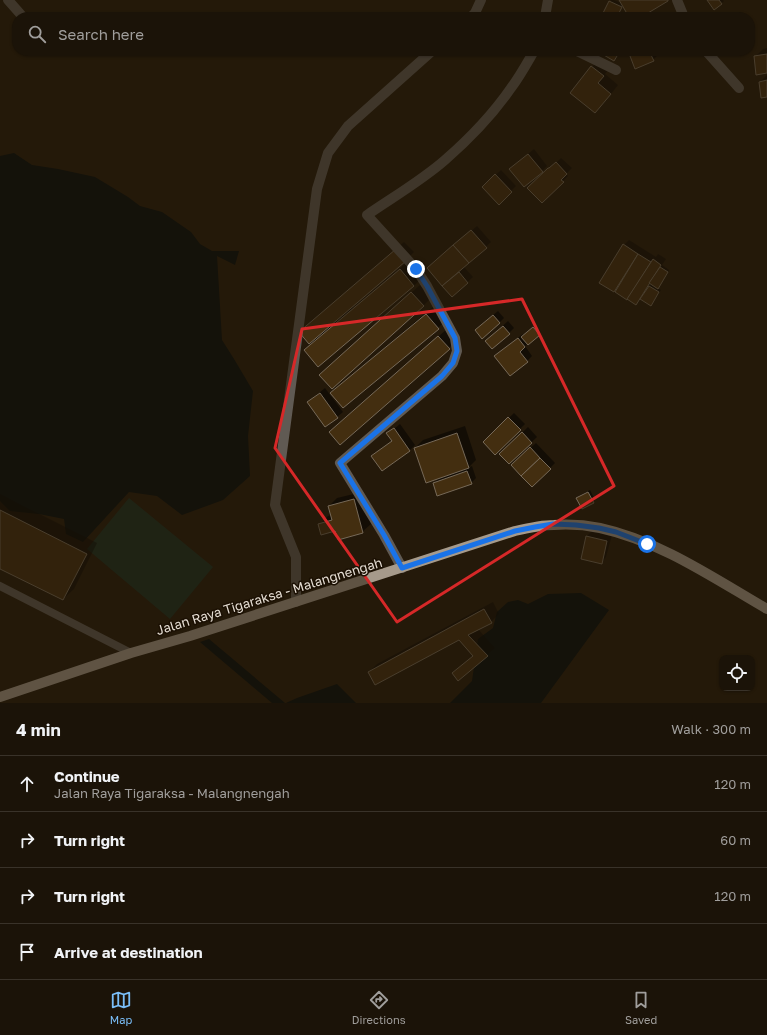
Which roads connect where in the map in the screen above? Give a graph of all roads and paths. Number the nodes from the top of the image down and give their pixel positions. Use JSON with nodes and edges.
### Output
{"nodes":[{"id":1,"x":8,"y":0,"type":"edge"},
{"id":2,"x":481,"y":0,"type":"edge"},
{"id":3,"x":548,"y":0,"type":"edge"},
{"id":4,"x":677,"y":0,"type":"edge"},
{"id":5,"x":19,"y":12,"type":"edge"},
{"id":6,"x":475,"y":12,"type":"edge"},
{"id":7,"x":546,"y":12,"type":"edge"},
{"id":8,"x":682,"y":12,"type":"edge"},
{"id":9,"x":426,"y":56,"type":"edge"},
{"id":10,"x":531,"y":56,"type":"edge"},
{"id":11,"x":587,"y":56,"type":"edge"},
{"id":12,"x":710,"y":56,"type":"edge"},
{"id":13,"x":616,"y":70,"type":"dead end"},
{"id":14,"x":739,"y":88,"type":"dead end"},
{"id":15,"x":402,"y":568,"type":"junction"},
{"id":16,"x":0,"y":586,"type":"edge"},
{"id":17,"x":296,"y":602,"type":"junction"},
{"id":18,"x":767,"y":609,"type":"edge"},
{"id":19,"x":131,"y":652,"type":"junction"},
{"id":20,"x":0,"y":697,"type":"edge"}],
"edges":[{"from":1,"to":5,"type":"street"},
{"from":2,"to":6,"type":"street"},
{"from":3,"to":7,"type":"street"},
{"from":4,"to":8,"type":"street"},
{"from":9,"to":17,"type":"street"},
{"from":10,"to":15,"type":"street"},
{"from":11,"to":13,"type":"street"},
{"from":12,"to":14,"type":"street"},
{"from":15,"to":17,"type":"main road","name":"Jalan Raya Tigaraksa - Malangnengah"},
{"from":15,"to":18,"type":"main road","name":"Jalan Raya Tigaraksa - Malangnengah"},
{"from":16,"to":19,"type":"lane"},
{"from":17,"to":19,"type":"main road","name":"Jalan Raya Tigaraksa - Malangnengah"},
{"from":19,"to":20,"type":"main road","name":"Jalan Raya Tigaraksa - Malangnengah"}]}
